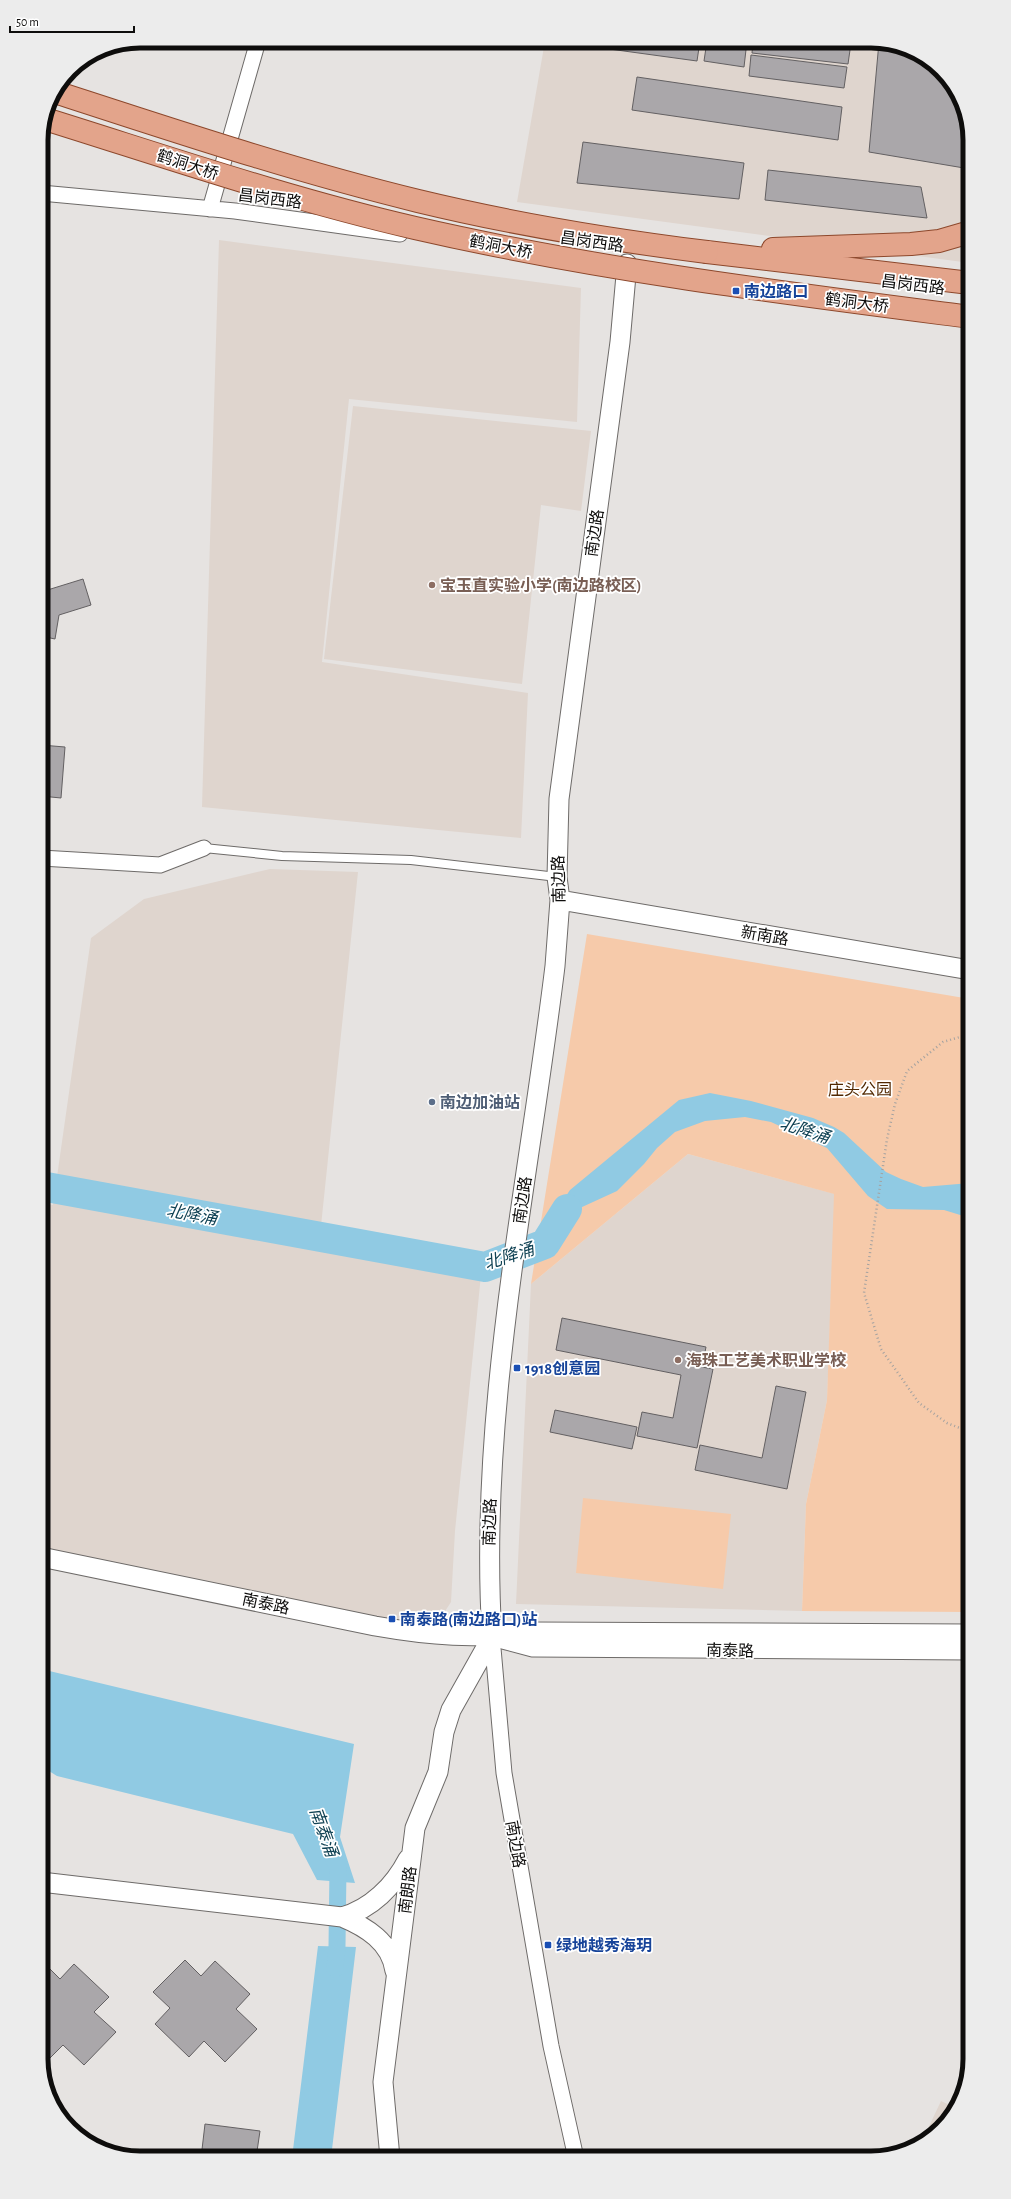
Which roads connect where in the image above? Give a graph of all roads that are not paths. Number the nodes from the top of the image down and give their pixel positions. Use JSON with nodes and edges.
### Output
{"nodes":[{"id":1,"x":256,"y":48,"type":"edge"},
{"id":2,"x":60,"y":94,"type":"edge"},
{"id":3,"x":50,"y":121,"type":"edge"},
{"id":4,"x":48,"y":194,"type":"edge"},
{"id":5,"x":210,"y":209,"type":"junction"},
{"id":6,"x":963,"y":234,"type":"edge"},
{"id":7,"x":708,"y":252,"type":"junction"},
{"id":8,"x":628,"y":264,"type":"junction"},
{"id":9,"x":963,"y":282,"type":"edge"},
{"id":10,"x":963,"y":309,"type":"edge"},
{"id":11,"x":963,"y":316,"type":"edge"},
{"id":12,"x":204,"y":848,"type":"joint"},
{"id":13,"x":48,"y":858,"type":"edge"},
{"id":14,"x":556,"y":877,"type":"junction"},
{"id":15,"x":560,"y":900,"type":"junction"},
{"id":16,"x":963,"y":969,"type":"edge"},
{"id":17,"x":48,"y":1558,"type":"edge"},
{"id":18,"x":963,"y":1634,"type":"edge"},
{"id":19,"x":492,"y":1637,"type":"junction"},
{"id":20,"x":963,"y":1650,"type":"edge"},
{"id":21,"x":412,"y":1852,"type":"junction"},
{"id":22,"x":48,"y":1883,"type":"edge"},
{"id":23,"x":342,"y":1917,"type":"junction"},
{"id":24,"x":396,"y":1978,"type":"junction"},
{"id":25,"x":389,"y":2151,"type":"edge"},
{"id":26,"x":574,"y":2151,"type":"edge"}],
"edges":[{"from":1,"to":5,"type":"street"},
{"from":2,"to":7,"type":"main road","name":"鹤洞大桥","bridge":true},
{"from":3,"to":11,"type":"main road","name":"鹤洞大桥","bridge":true},
{"from":4,"to":5,"type":"street","name":"昌岗西路"},
{"from":5,"to":8,"type":"street","name":"昌岗西路"},
{"from":6,"to":7,"type":"main road"},
{"from":7,"to":9,"type":"main road","name":"鹤洞大桥"},
{"from":8,"to":10,"type":"street","name":"昌岗西路"},
{"from":8,"to":14,"type":"street","name":"南边路"},
{"from":12,"to":13,"type":"street"},
{"from":12,"to":14,"type":"lane"},
{"from":14,"to":15,"type":"street","name":"南边路"},
{"from":15,"to":16,"type":"street","name":"新南路"},
{"from":15,"to":19,"type":"street","name":"南边路"},
{"from":17,"to":19,"type":"street","name":"南泰路"},
{"from":18,"to":19,"type":"street","name":"南泰路"},
{"from":19,"to":20,"type":"street","name":"南泰路"},
{"from":19,"to":21,"type":"street","name":"南朗路"},
{"from":19,"to":26,"type":"street","name":"南边路"},
{"from":21,"to":23,"type":"street"},
{"from":21,"to":24,"type":"street","name":"南朗路"},
{"from":22,"to":23,"type":"street"},
{"from":23,"to":24,"type":"street"},
{"from":24,"to":25,"type":"street","name":"南朗路"}]}
